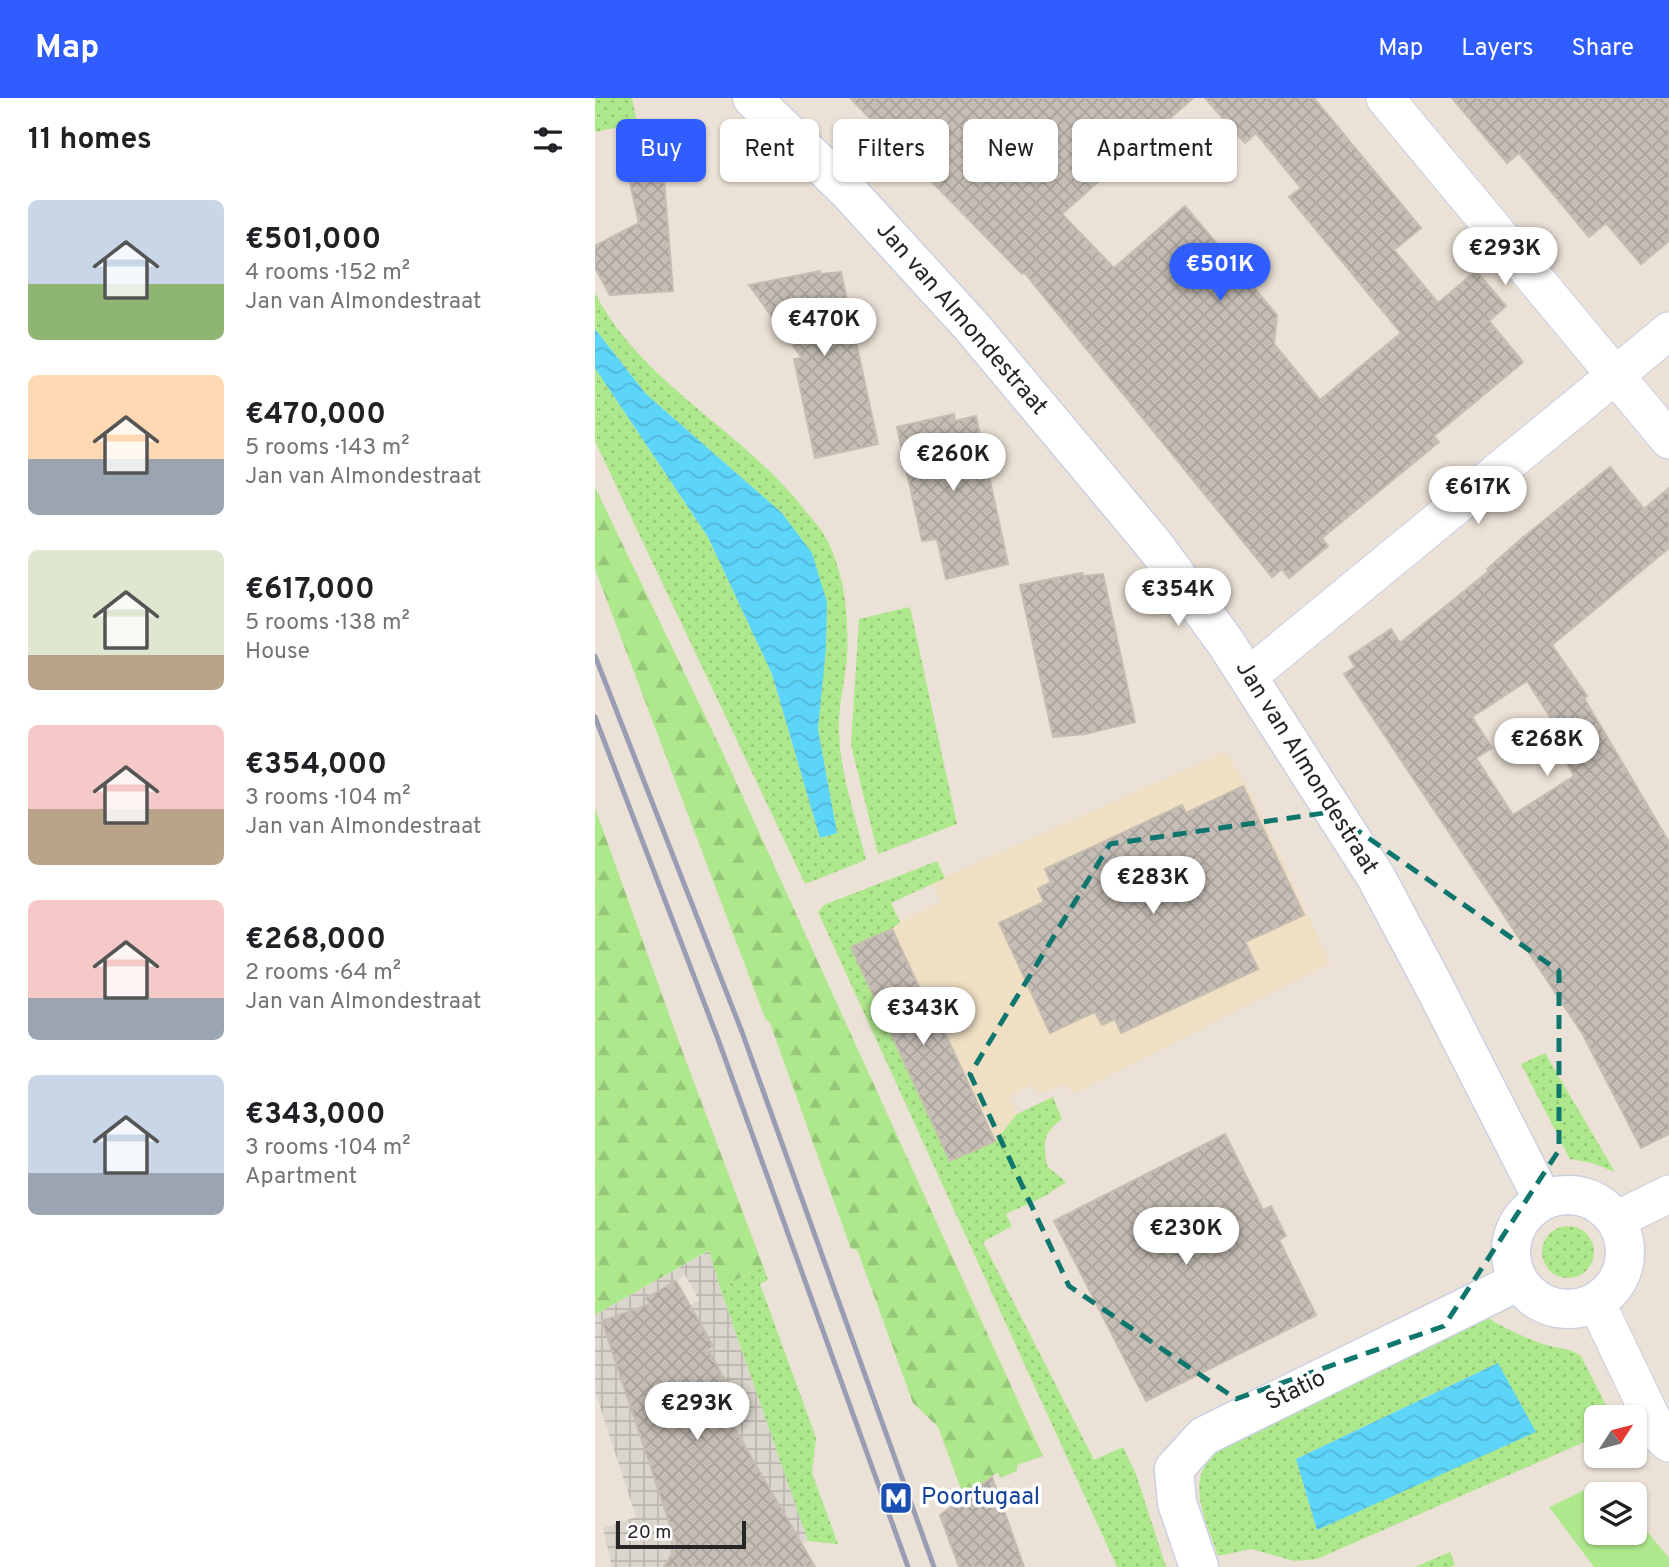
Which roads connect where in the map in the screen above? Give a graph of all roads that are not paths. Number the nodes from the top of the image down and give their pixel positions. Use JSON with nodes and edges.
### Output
{"nodes":[{"id":1,"x":752,"y":98,"type":"edge"},
{"id":2,"x":1385,"y":98,"type":"edge"},
{"id":3,"x":1669,"y":331,"type":"edge"},
{"id":4,"x":1616,"y":375,"type":"junction"},
{"id":5,"x":1669,"y":440,"type":"edge"},
{"id":6,"x":1249,"y":676,"type":"junction"},
{"id":7,"x":1669,"y":1194,"type":"edge"},
{"id":8,"x":1543,"y":1200,"type":"junction"},
{"id":9,"x":1616,"y":1220,"type":"junction"},
{"id":10,"x":1519,"y":1281,"type":"junction"},
{"id":11,"x":1596,"y":1302,"type":"junction"},
{"id":12,"x":1669,"y":1443,"type":"edge"},
{"id":13,"x":1199,"y":1567,"type":"edge"}],
"edges":[{"from":1,"to":6,"type":"street","name":"Jan van Almondestraat"},
{"from":2,"to":4,"type":"street"},
{"from":3,"to":4,"type":"street"},
{"from":4,"to":5,"type":"street"},
{"from":4,"to":6,"type":"street"},
{"from":6,"to":8,"type":"street","name":"Jan van Almondestraat"},
{"from":7,"to":9,"type":"street"},
{"from":8,"to":9,"type":"street"},
{"from":8,"to":10,"type":"street"},
{"from":9,"to":11,"type":"street"},
{"from":10,"to":11,"type":"street"},
{"from":10,"to":13,"type":"street","name":"Statio"},
{"from":11,"to":12,"type":"street"}]}
